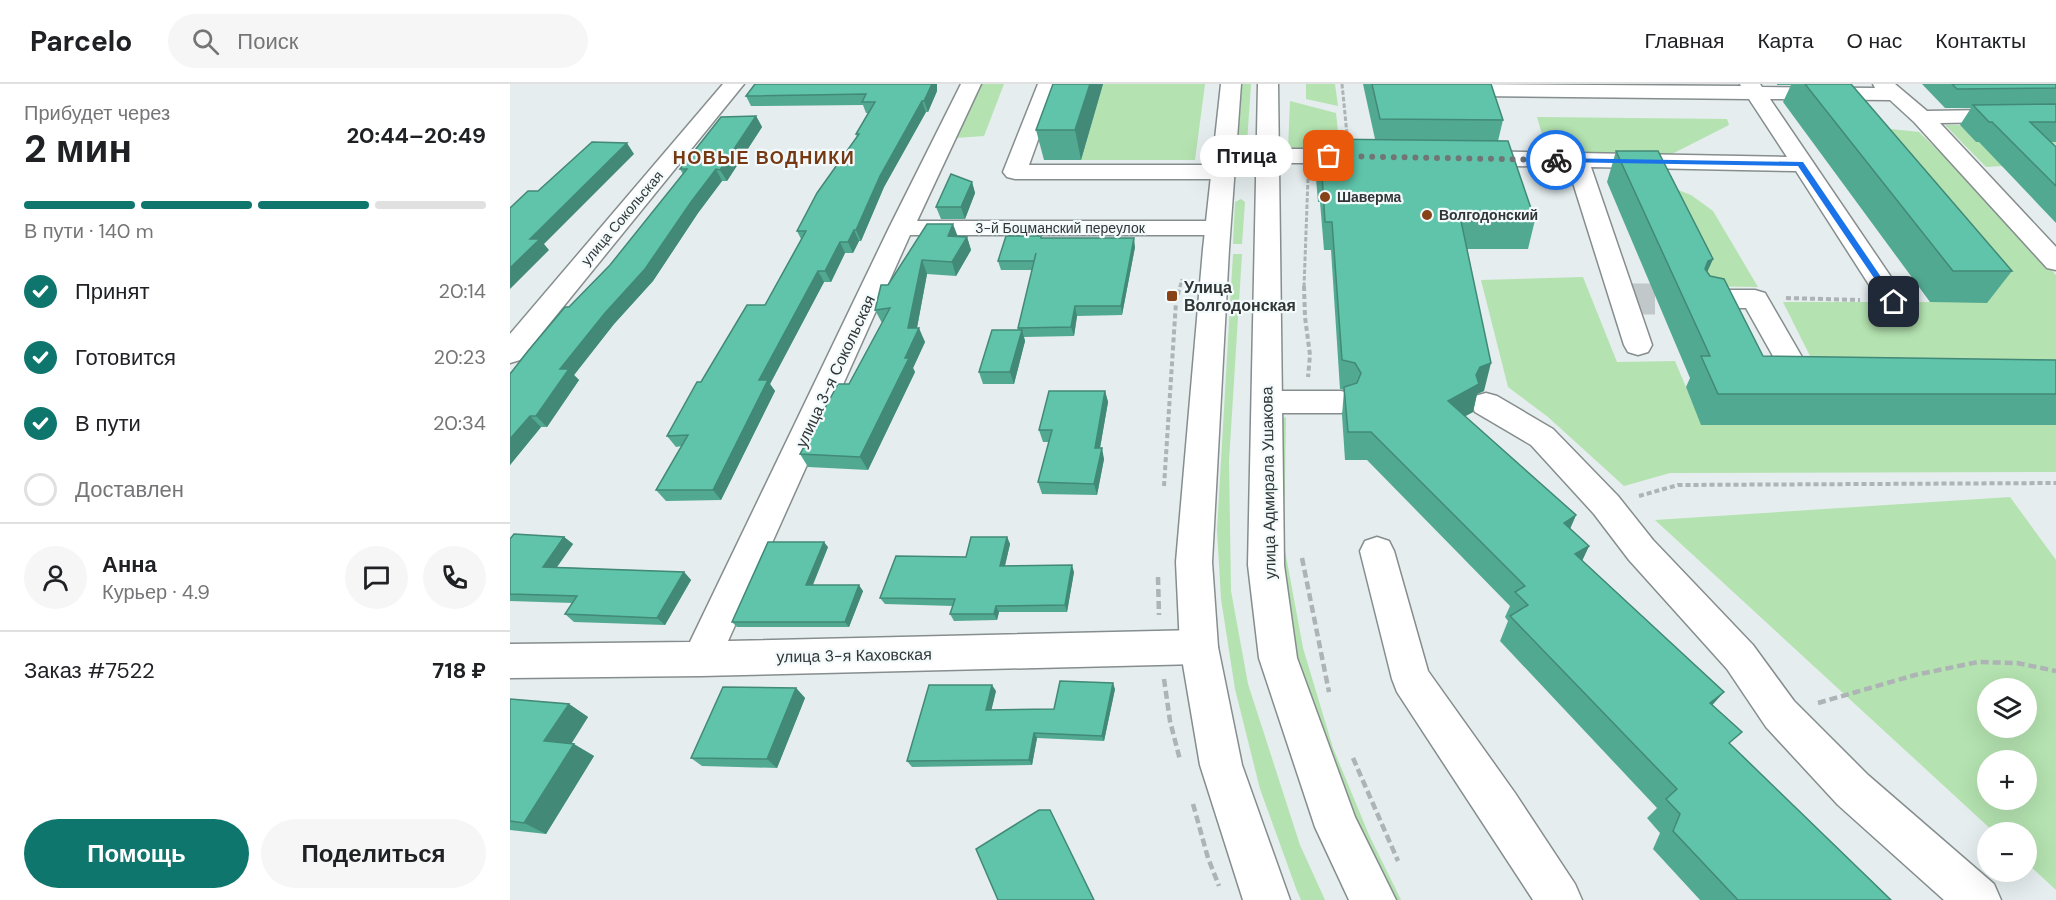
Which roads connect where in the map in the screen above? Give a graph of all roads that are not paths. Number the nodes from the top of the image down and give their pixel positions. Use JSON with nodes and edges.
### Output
{"nodes":[{"id":1,"x":734,"y":84,"type":"edge"},
{"id":2,"x":971,"y":84,"type":"edge"},
{"id":3,"x":1048,"y":84,"type":"edge"},
{"id":4,"x":1231,"y":84,"type":"edge"},
{"id":5,"x":1268,"y":84,"type":"edge"},
{"id":6,"x":1475,"y":84,"type":"edge"},
{"id":7,"x":1753,"y":88,"type":"edge"},
{"id":8,"x":1888,"y":89,"type":"edge"},
{"id":9,"x":2056,"y":115,"type":"edge"},
{"id":10,"x":1922,"y":117,"type":"junction"},
{"id":11,"x":1269,"y":156,"type":"junction"},
{"id":12,"x":1383,"y":157,"type":"edge"},
{"id":13,"x":1451,"y":158,"type":"edge"},
{"id":14,"x":1577,"y":160,"type":"junction"},
{"id":15,"x":1800,"y":164,"type":"junction"},
{"id":16,"x":1224,"y":180,"type":"junction"},
{"id":17,"x":1268,"y":188,"type":"junction"},
{"id":18,"x":901,"y":228,"type":"junction"},
{"id":19,"x":1218,"y":228,"type":"junction"},
{"id":20,"x":2056,"y":262,"type":"edge"},
{"id":21,"x":1706,"y":299,"type":"tunnel mouth"},
{"id":22,"x":1894,"y":302,"type":"road end"},
{"id":23,"x":1638,"y":345,"type":"dead end"},
{"id":24,"x":510,"y":353,"type":"edge"},
{"id":25,"x":1844,"y":375,"type":"edge"},
{"id":26,"x":1267,"y":402,"type":"junction"},
{"id":27,"x":1341,"y":402,"type":"dead end"},
{"id":28,"x":1486,"y":404,"type":"dead end"},
{"id":29,"x":1377,"y":551,"type":"dead end"},
{"id":30,"x":1199,"y":646,"type":"junction"},
{"id":31,"x":701,"y":659,"type":"junction"},
{"id":32,"x":510,"y":661,"type":"edge"},
{"id":33,"x":1259,"y":897,"type":"edge"},
{"id":34,"x":1373,"y":900,"type":"edge"},
{"id":35,"x":1559,"y":900,"type":"edge"},
{"id":36,"x":1978,"y":900,"type":"edge"}],
"edges":[{"from":1,"to":24,"type":"street","name":"улица Сокольская"},
{"from":2,"to":18,"type":"street","name":"улица 3-я Сокольская"},
{"from":3,"to":16,"type":"street"},
{"from":4,"to":16,"type":"street"},
{"from":5,"to":11,"type":"street","name":"улица Адмирала Ушакова"},
{"from":6,"to":7,"type":"street"},
{"from":7,"to":8,"type":"street"},
{"from":7,"to":15,"type":"street"},
{"from":8,"to":10,"type":"street"},
{"from":9,"to":10,"type":"street"},
{"from":10,"to":20,"type":"street"},
{"from":11,"to":12,"type":"street"},
{"from":11,"to":17,"type":"street","name":"улица Адмирала Ушакова"},
{"from":13,"to":14,"type":"street"},
{"from":14,"to":15,"type":"street"},
{"from":14,"to":23,"type":"street"},
{"from":15,"to":22,"type":"street"},
{"from":16,"to":17,"type":"street"},
{"from":16,"to":19,"type":"street"},
{"from":17,"to":26,"type":"street","name":"улица Адмирала Ушакова"},
{"from":18,"to":19,"type":"street","name":"3-й Боцманский переулок"},
{"from":18,"to":31,"type":"street","name":"улица 3-я Сокольская"},
{"from":19,"to":30,"type":"street"},
{"from":21,"to":25,"type":"street"},
{"from":26,"to":27,"type":"street"},
{"from":26,"to":34,"type":"street","name":"улица Адмирала Ушакова"},
{"from":28,"to":36,"type":"street"},
{"from":29,"to":35,"type":"street"},
{"from":30,"to":31,"type":"street","name":"улица 3-я Каховская"},
{"from":30,"to":33,"type":"street"},
{"from":31,"to":32,"type":"street","name":"улица 3-я Каховская"}]}
